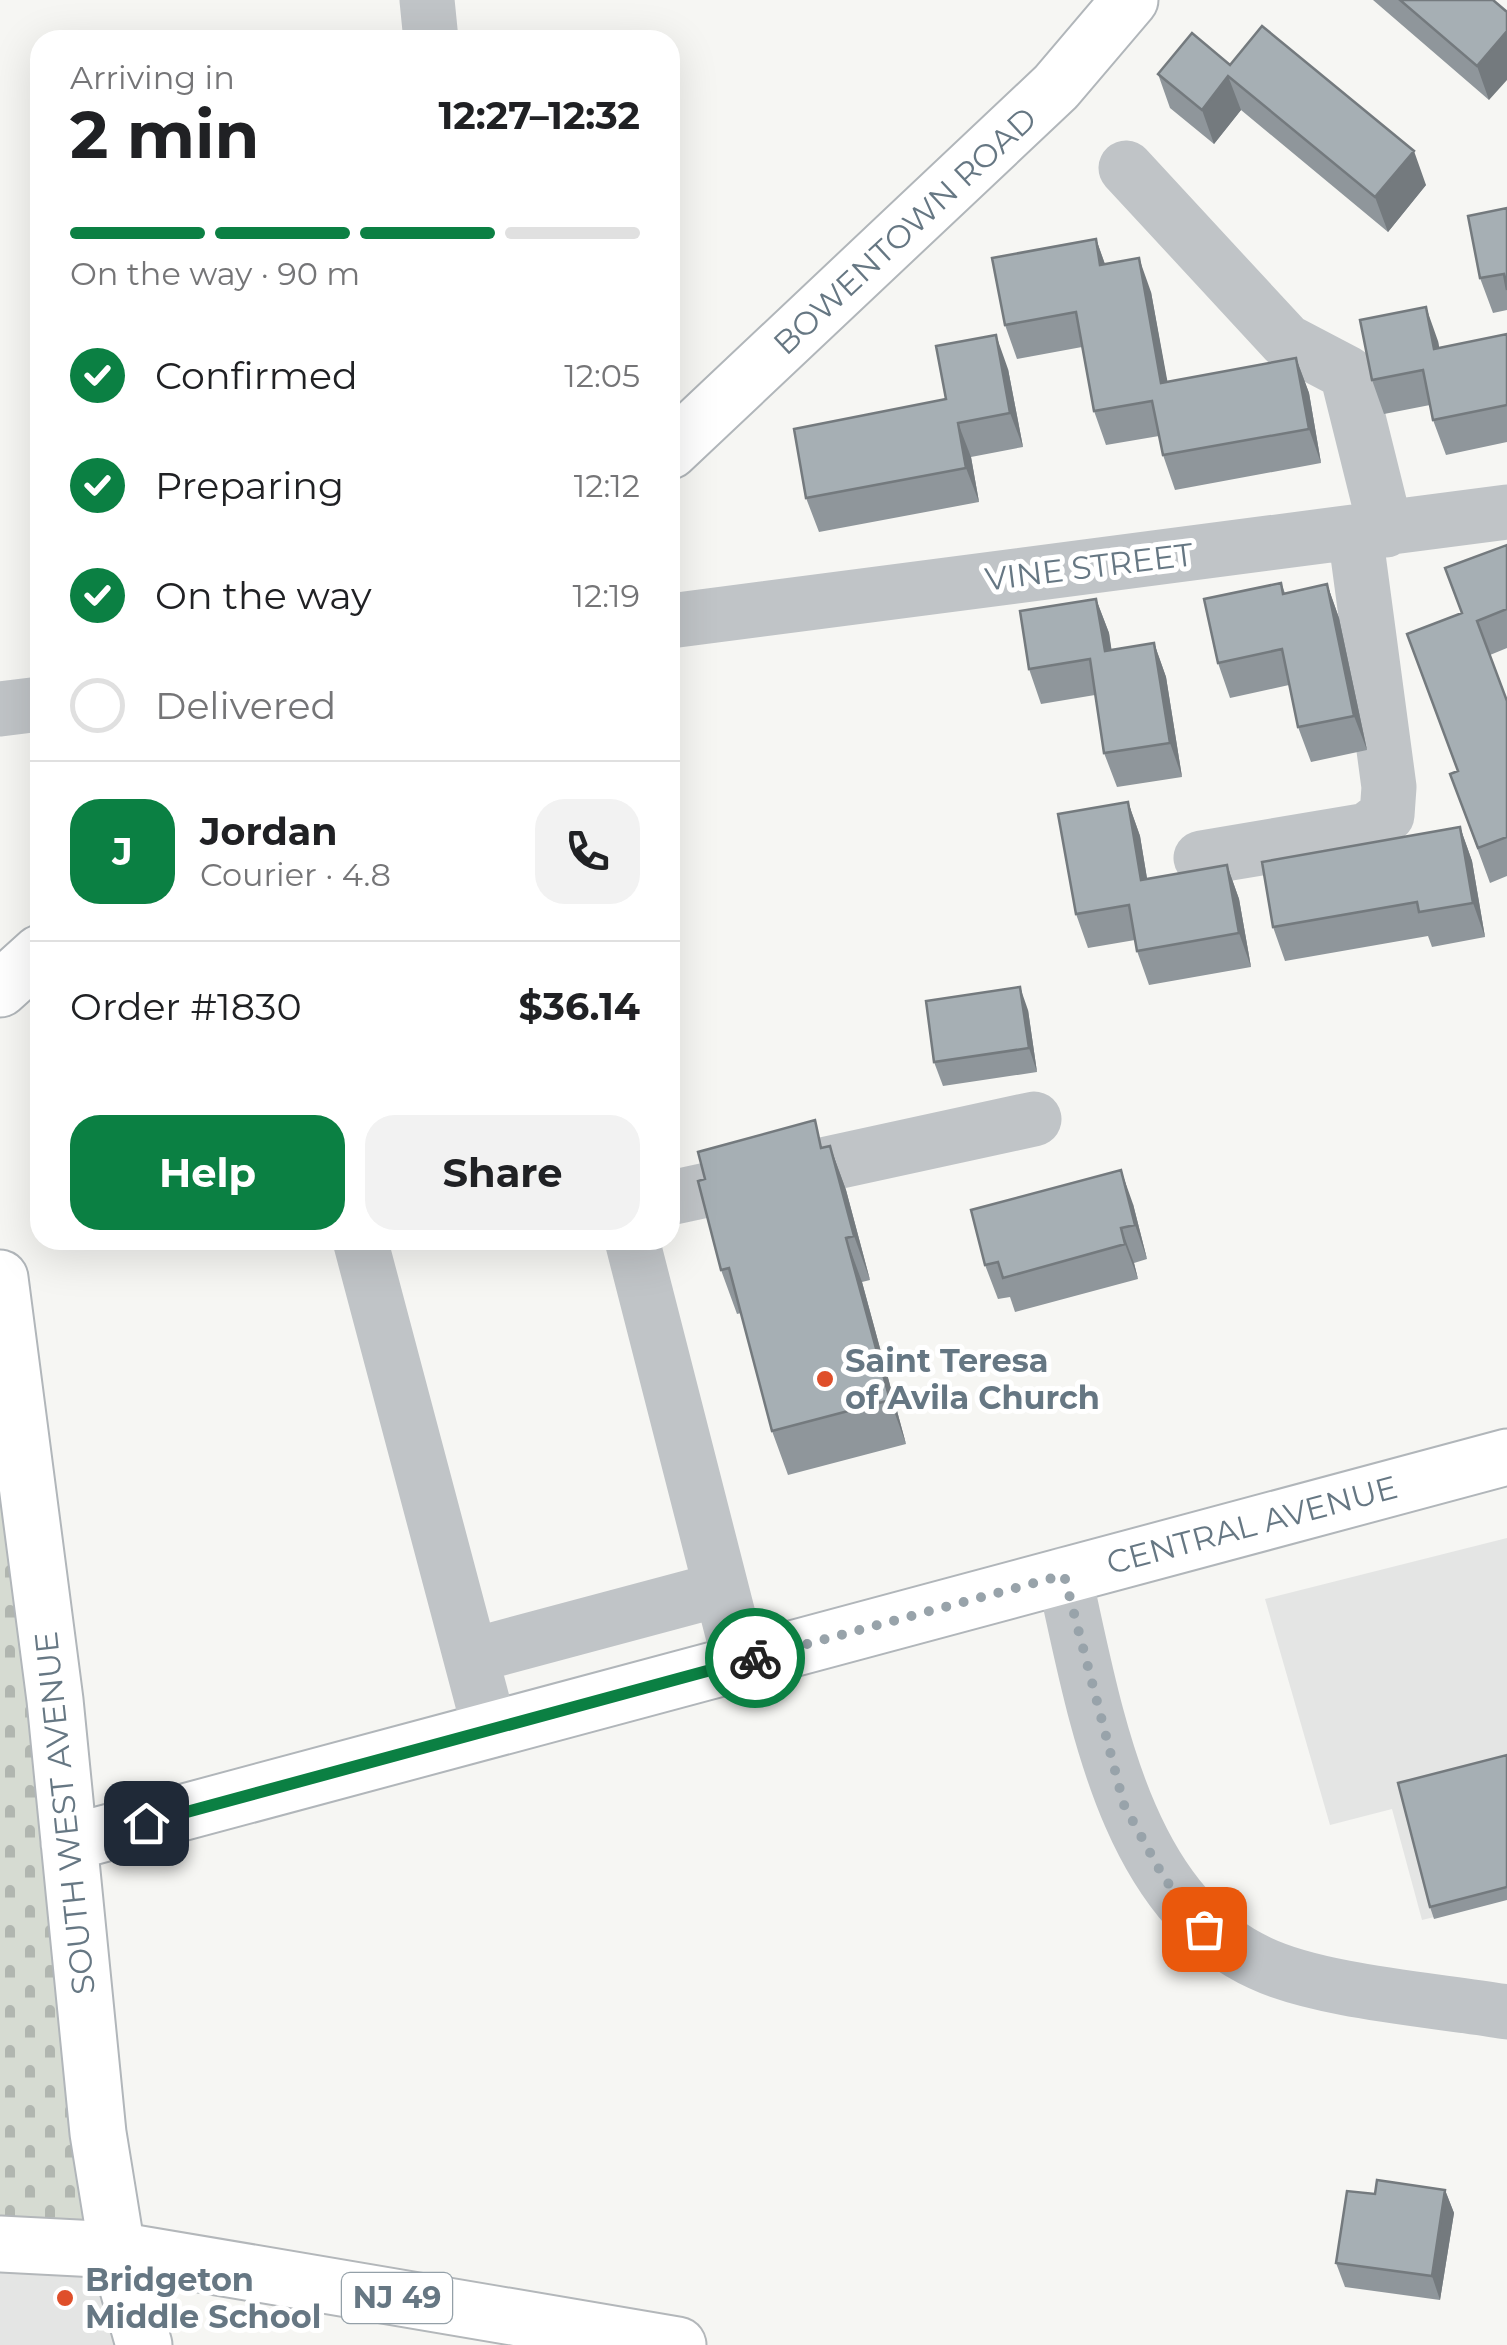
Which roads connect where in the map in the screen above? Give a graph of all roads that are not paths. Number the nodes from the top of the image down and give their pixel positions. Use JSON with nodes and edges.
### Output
{"nodes":[{"id":1,"x":426,"y":0,"type":"edge"},
{"id":2,"x":1130,"y":0,"type":"edge"},
{"id":3,"x":430,"y":30,"type":"edge"},
{"id":4,"x":1126,"y":168,"type":"dead end"},
{"id":5,"x":680,"y":442,"type":"edge"},
{"id":6,"x":1507,"y":512,"type":"edge"},
{"id":7,"x":1370,"y":531,"type":"junction"},
{"id":8,"x":680,"y":620,"type":"edge"},
{"id":9,"x":30,"y":705,"type":"edge"},
{"id":10,"x":0,"y":709,"type":"edge"},
{"id":11,"x":1201,"y":858,"type":"dead end"},
{"id":12,"x":30,"y":962,"type":"edge"},
{"id":13,"x":0,"y":988,"type":"edge"},
{"id":14,"x":1034,"y":1119,"type":"dead end"},
{"id":15,"x":680,"y":1196,"type":"edge"},
{"id":16,"x":363,"y":1250,"type":"edge"},
{"id":17,"x":635,"y":1250,"type":"edge"},
{"id":18,"x":0,"y":1278,"type":"edge"},
{"id":19,"x":1507,"y":1457,"type":"edge"},
{"id":20,"x":1064,"y":1575,"type":"junction"},
{"id":21,"x":721,"y":1589,"type":"junction"},
{"id":22,"x":472,"y":1656,"type":"junction"},
{"id":23,"x":740,"y":1662,"type":"junction"},
{"id":24,"x":490,"y":1730,"type":"junction"},
{"id":25,"x":69,"y":1843,"type":"junction"},
{"id":26,"x":1507,"y":2012,"type":"edge"},
{"id":27,"x":0,"y":2244,"type":"edge"},
{"id":28,"x":117,"y":2250,"type":"junction"},
{"id":29,"x":144,"y":2345,"type":"edge"},
{"id":30,"x":678,"y":2345,"type":"edge"}],
"edges":[{"from":1,"to":3,"type":"street"},
{"from":2,"to":5,"type":"main road","name":"BOWENTOWN ROAD"},
{"from":4,"to":7,"type":"street"},
{"from":6,"to":7,"type":"street","name":"VINE STREET"},
{"from":7,"to":8,"type":"street","name":"VINE STREET"},
{"from":7,"to":11,"type":"street"},
{"from":9,"to":10,"type":"street"},
{"from":12,"to":13,"type":"main road"},
{"from":14,"to":15,"type":"street"},
{"from":16,"to":22,"type":"street"},
{"from":17,"to":21,"type":"street"},
{"from":18,"to":25,"type":"main road","name":"SOUTH WEST AVENUE"},
{"from":19,"to":20,"type":"main road","name":"CENTRAL AVENUE"},
{"from":20,"to":23,"type":"main road","name":"CENTRAL AVENUE"},
{"from":20,"to":26,"type":"street"},
{"from":21,"to":22,"type":"street"},
{"from":21,"to":23,"type":"street"},
{"from":22,"to":24,"type":"street"},
{"from":23,"to":24,"type":"main road","name":"CENTRAL AVENUE"},
{"from":24,"to":25,"type":"main road","name":"CENTRAL AVENUE"},
{"from":25,"to":28,"type":"main road","name":"SOUTH WEST AVENUE"},
{"from":27,"to":28,"type":"main road","number":"NJ 49"},
{"from":28,"to":29,"type":"main road","name":"SOUTH WEST AVENUE"},
{"from":28,"to":30,"type":"main road","number":"NJ 49"}]}
